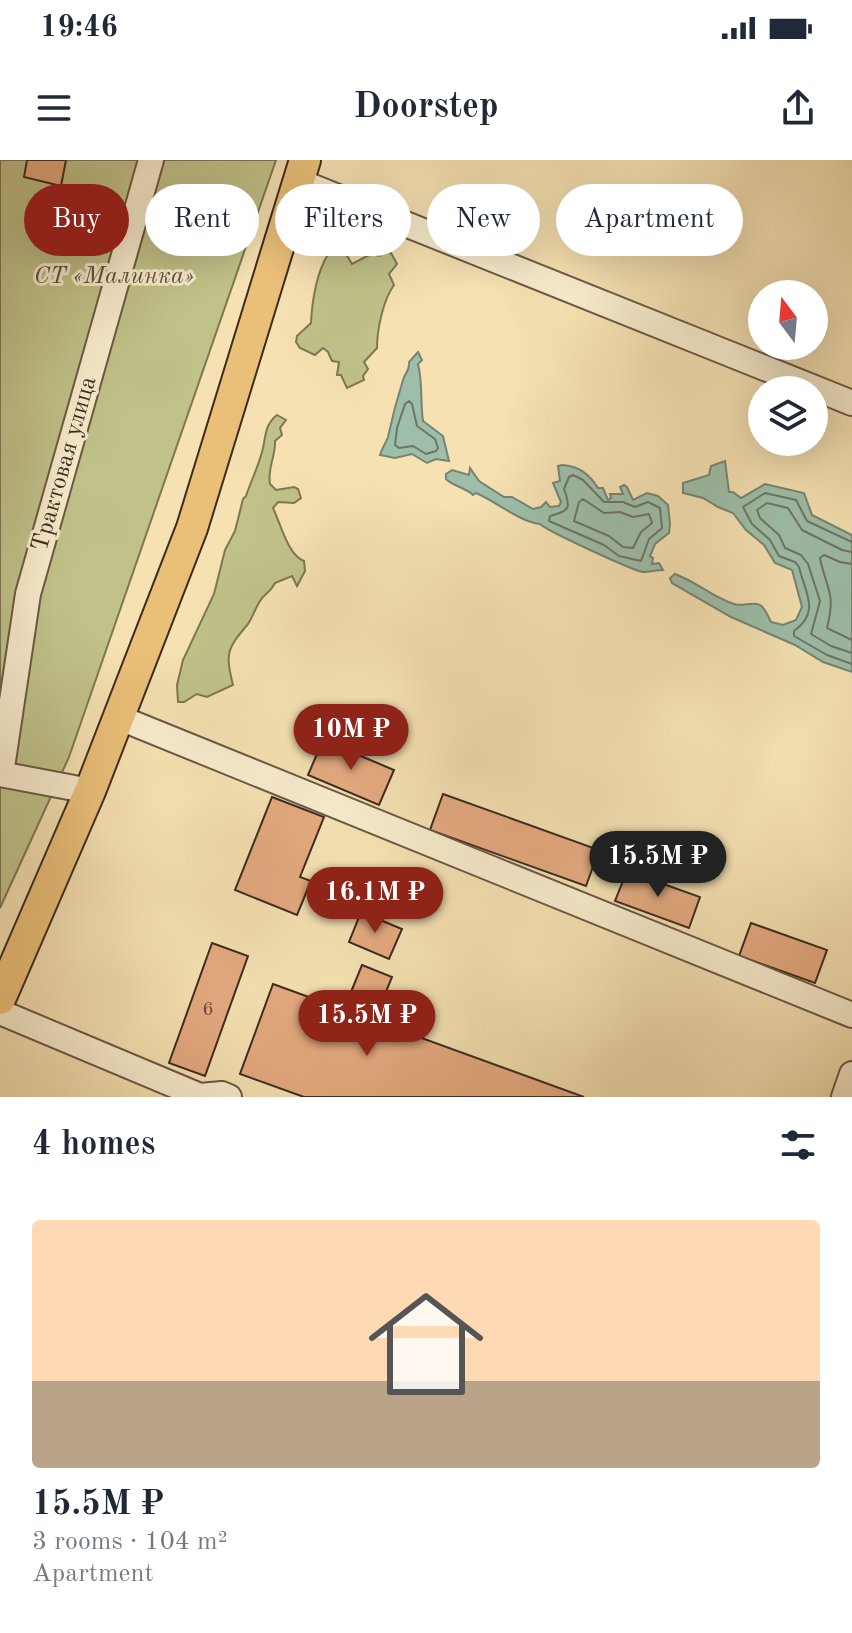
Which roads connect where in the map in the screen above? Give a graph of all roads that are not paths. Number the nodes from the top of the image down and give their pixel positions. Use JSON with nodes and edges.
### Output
{"nodes":[{"id":1,"x":151,"y":160,"type":"edge"},
{"id":2,"x":303,"y":165,"type":"edge"},
{"id":3,"x":852,"y":403,"type":"edge"},
{"id":4,"x":120,"y":718,"type":"junction"},
{"id":5,"x":0,"y":774,"type":"edge"},
{"id":6,"x":90,"y":791,"type":"junction"},
{"id":7,"x":0,"y":999,"type":"edge"},
{"id":8,"x":0,"y":1012,"type":"edge"},
{"id":9,"x":852,"y":1015,"type":"edge"},
{"id":10,"x":852,"y":1074,"type":"edge"},
{"id":11,"x":229,"y":1097,"type":"edge"},
{"id":12,"x":844,"y":1097,"type":"edge"}],
"edges":[{"from":1,"to":5,"type":"street","name":"Трактовая улица"},
{"from":2,"to":3,"type":"street"},
{"from":2,"to":4,"type":"main road"},
{"from":4,"to":6,"type":"main road"},
{"from":4,"to":9,"type":"street"},
{"from":5,"to":6,"type":"street","name":"Трактовая улица"},
{"from":6,"to":7,"type":"main road"},
{"from":8,"to":11,"type":"street"},
{"from":10,"to":12,"type":"street"}]}
